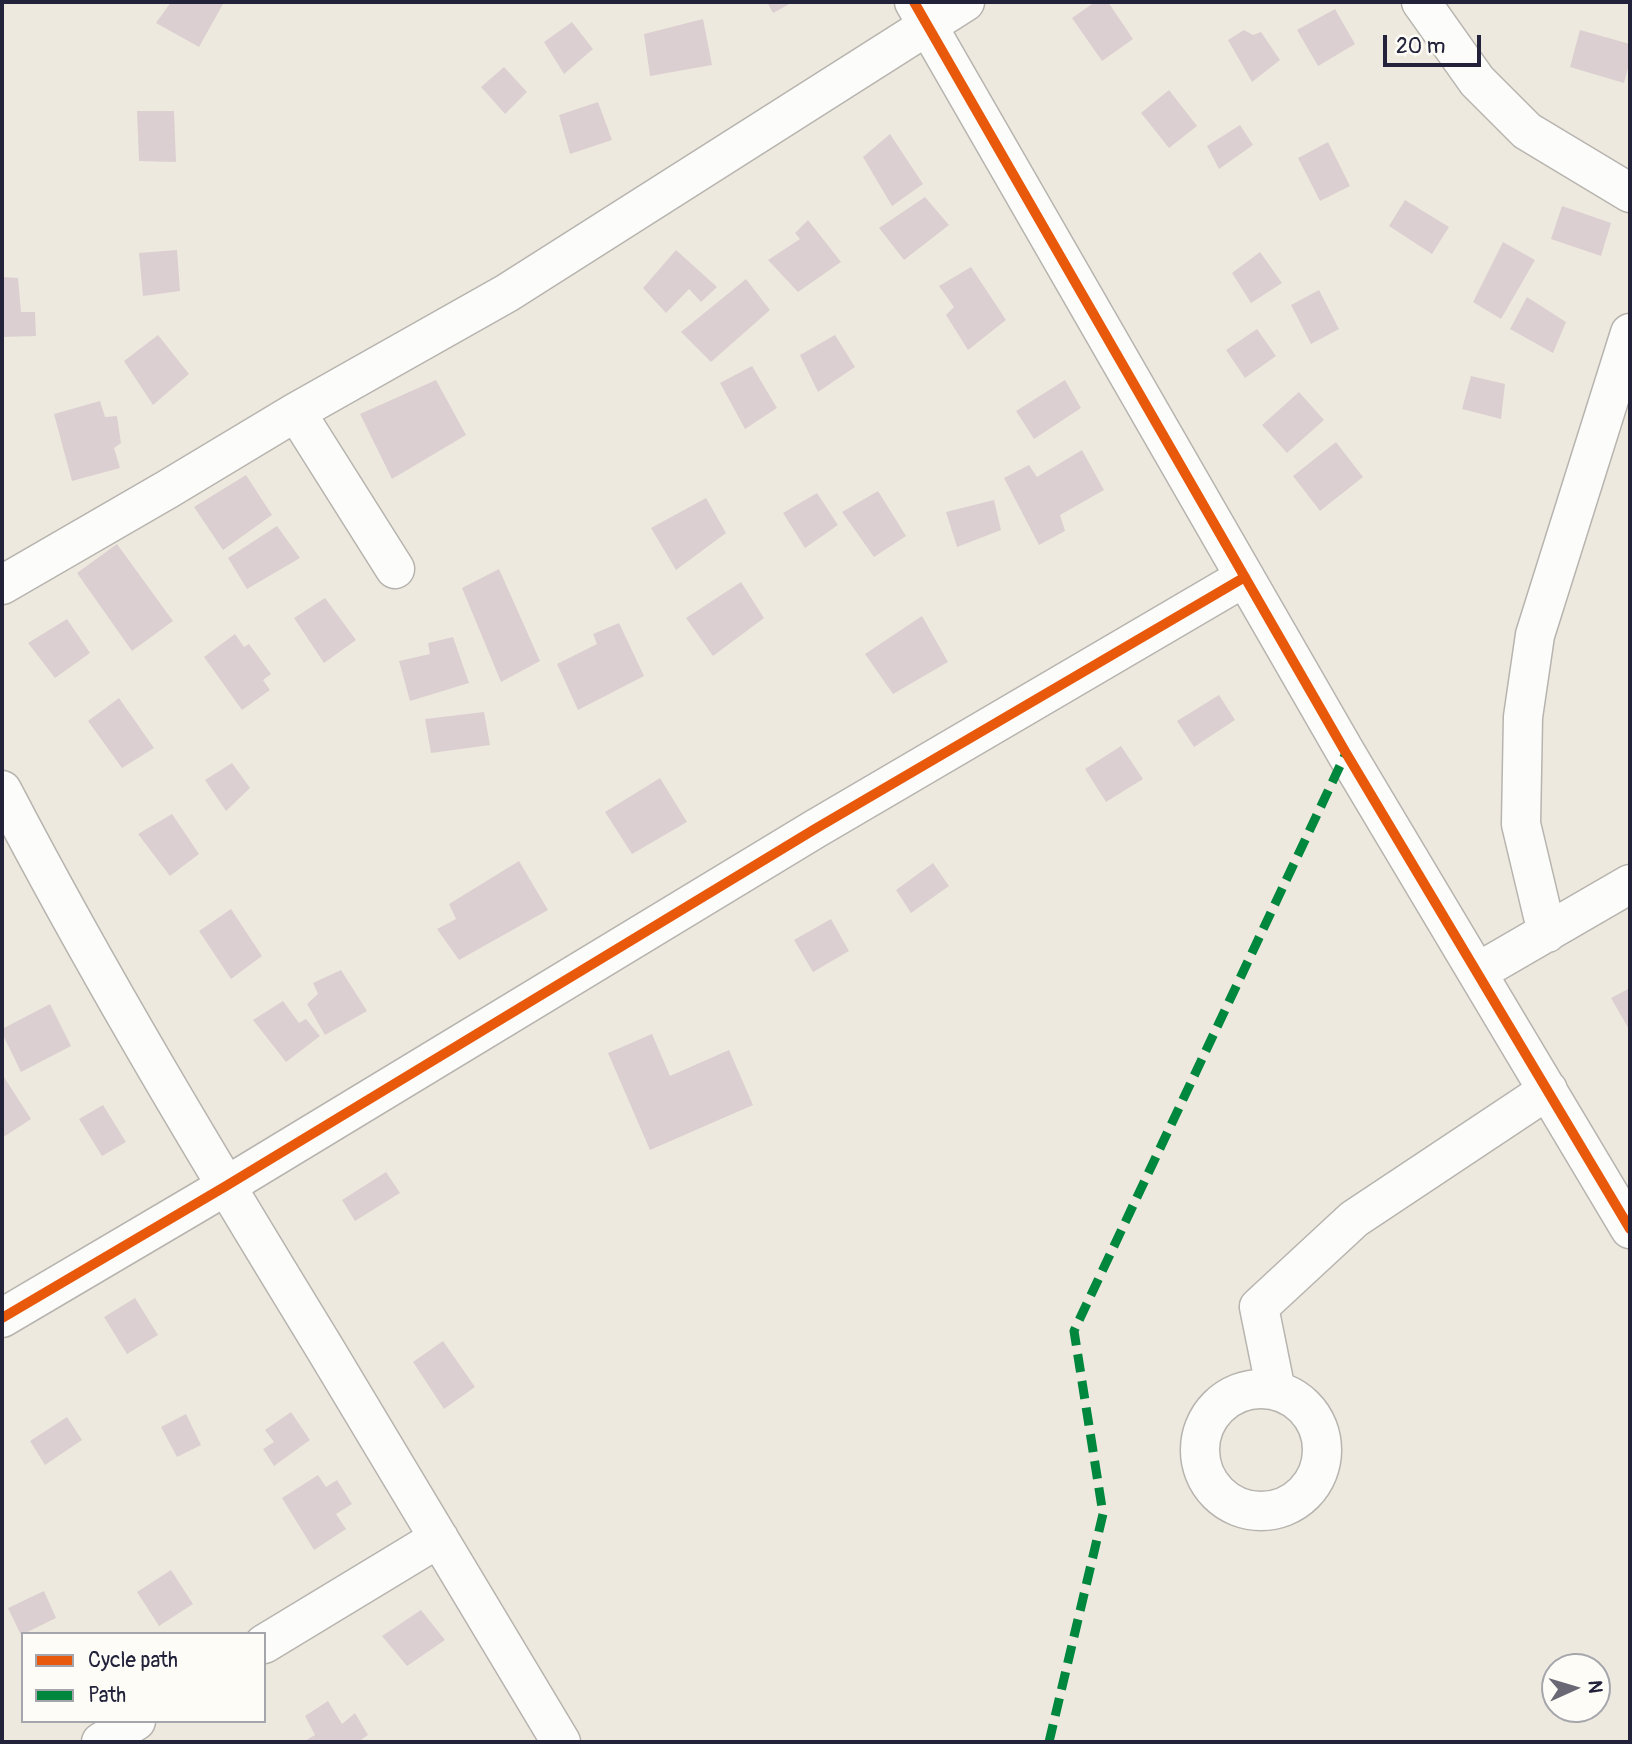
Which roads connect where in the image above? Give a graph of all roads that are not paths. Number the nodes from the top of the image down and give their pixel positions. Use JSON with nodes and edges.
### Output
{"nodes":[{"id":1,"x":965,"y":2,"type":"edge"},
{"id":2,"x":1421,"y":2,"type":"edge"},
{"id":3,"x":921,"y":13,"type":"edge"},
{"id":4,"x":1630,"y":193,"type":"edge"},
{"id":5,"x":1630,"y":333,"type":"edge"},
{"id":6,"x":296,"y":412,"type":"junction"},
{"id":7,"x":395,"y":569,"type":"dead end"},
{"id":8,"x":1245,"y":577,"type":"junction"},
{"id":9,"x":2,"y":585,"type":"edge"},
{"id":10,"x":2,"y":790,"type":"edge"},
{"id":11,"x":1630,"y":884,"type":"edge"},
{"id":12,"x":1547,"y":933,"type":"junction"},
{"id":13,"x":1478,"y":972,"type":"junction"},
{"id":14,"x":1548,"y":1090,"type":"junction"},
{"id":15,"x":226,"y":1186,"type":"junction"},
{"id":16,"x":1630,"y":1229,"type":"edge"},
{"id":17,"x":2,"y":1318,"type":"edge"},
{"id":18,"x":1276,"y":1391,"type":"dead end"},
{"id":19,"x":439,"y":1538,"type":"junction"},
{"id":20,"x":266,"y":1643,"type":"edge"},
{"id":21,"x":133,"y":1723,"type":"edge"},
{"id":22,"x":102,"y":1742,"type":"edge"},
{"id":23,"x":561,"y":1742,"type":"edge"}],
"edges":[{"from":1,"to":3,"type":"street"},
{"from":2,"to":4,"type":"street"},
{"from":3,"to":6,"type":"street"},
{"from":3,"to":8,"type":"street"},
{"from":5,"to":12,"type":"street"},
{"from":6,"to":7,"type":"street"},
{"from":6,"to":9,"type":"street"},
{"from":8,"to":13,"type":"street"},
{"from":8,"to":15,"type":"street"},
{"from":10,"to":15,"type":"street"},
{"from":11,"to":12,"type":"street"},
{"from":12,"to":13,"type":"street"},
{"from":13,"to":14,"type":"street"},
{"from":14,"to":16,"type":"street"},
{"from":14,"to":18,"type":"street"},
{"from":15,"to":17,"type":"street"},
{"from":15,"to":19,"type":"street"},
{"from":19,"to":20,"type":"street"},
{"from":19,"to":23,"type":"street"},
{"from":21,"to":22,"type":"street"}]}
